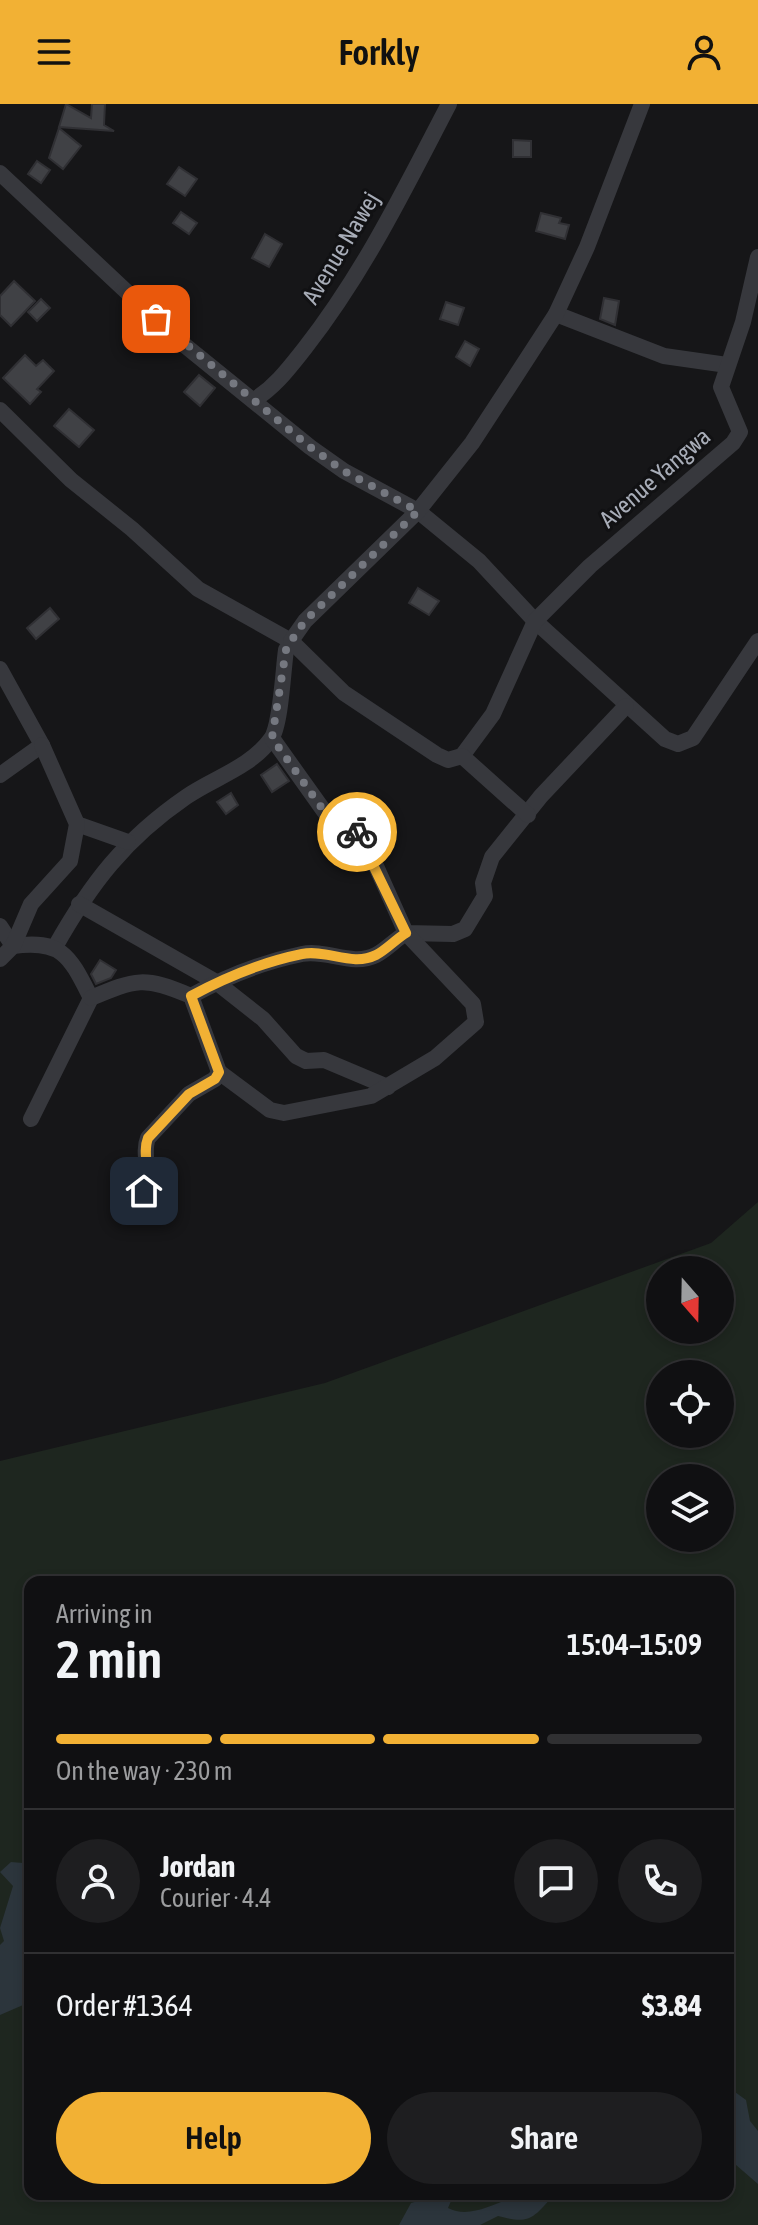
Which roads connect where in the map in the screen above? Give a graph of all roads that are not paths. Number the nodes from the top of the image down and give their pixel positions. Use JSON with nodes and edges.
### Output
{"nodes":[{"id":1,"x":449,"y":104,"type":"edge"},
{"id":2,"x":642,"y":104,"type":"edge"},
{"id":3,"x":0,"y":173,"type":"edge"},
{"id":4,"x":758,"y":257,"type":"edge"},
{"id":5,"x":556,"y":314,"type":"junction"},
{"id":6,"x":727,"y":365,"type":"junction"},
{"id":7,"x":254,"y":400,"type":"junction"},
{"id":8,"x":0,"y":410,"type":"edge"},
{"id":9,"x":418,"y":511,"type":"junction"},
{"id":10,"x":535,"y":621,"type":"junction"},
{"id":11,"x":291,"y":641,"type":"junction"},
{"id":12,"x":758,"y":641,"type":"edge"},
{"id":13,"x":0,"y":669,"type":"edge"},
{"id":14,"x":626,"y":706,"type":"junction"},
{"id":15,"x":272,"y":738,"type":"junction"},
{"id":16,"x":42,"y":745,"type":"junction"},
{"id":17,"x":462,"y":756,"type":"junction"},
{"id":18,"x":0,"y":775,"type":"edge"},
{"id":19,"x":528,"y":815,"type":"junction"},
{"id":20,"x":77,"y":824,"type":"junction"},
{"id":21,"x":128,"y":842,"type":"junction"},
{"id":22,"x":79,"y":904,"type":"junction"},
{"id":23,"x":0,"y":926,"type":"edge"},
{"id":24,"x":406,"y":933,"type":"junction"},
{"id":25,"x":13,"y":946,"type":"junction"},
{"id":26,"x":55,"y":947,"type":"junction"},
{"id":27,"x":0,"y":959,"type":"edge"},
{"id":28,"x":216,"y":982,"type":"junction"},
{"id":29,"x":191,"y":996,"type":"junction"},
{"id":30,"x":91,"y":998,"type":"junction"},
{"id":31,"x":219,"y":1072,"type":"junction"},
{"id":32,"x":388,"y":1087,"type":"junction"},
{"id":33,"x":31,"y":1119,"type":"dead end"},
{"id":34,"x":144,"y":1191,"type":"dead end"}],
"edges":[{"from":1,"to":7,"type":"street","name":"Avenue Nawej"},
{"from":2,"to":5,"type":"street"},
{"from":3,"to":7,"type":"street"},
{"from":4,"to":6,"type":"street","name":"Avenue Yangwa"},
{"from":5,"to":6,"type":"street"},
{"from":5,"to":9,"type":"street"},
{"from":6,"to":10,"type":"street","name":"Avenue Yangwa"},
{"from":7,"to":9,"type":"street"},
{"from":8,"to":11,"type":"street"},
{"from":9,"to":10,"type":"street"},
{"from":9,"to":11,"type":"street"},
{"from":10,"to":14,"type":"street"},
{"from":10,"to":17,"type":"street"},
{"from":11,"to":15,"type":"street"},
{"from":11,"to":17,"type":"street"},
{"from":12,"to":14,"type":"street"},
{"from":13,"to":16,"type":"street"},
{"from":14,"to":19,"type":"street"},
{"from":15,"to":21,"type":"street"},
{"from":15,"to":24,"type":"street"},
{"from":16,"to":18,"type":"street"},
{"from":16,"to":20,"type":"street"},
{"from":17,"to":19,"type":"street"},
{"from":19,"to":24,"type":"street"},
{"from":20,"to":21,"type":"street"},
{"from":20,"to":25,"type":"street"},
{"from":21,"to":22,"type":"street"},
{"from":22,"to":26,"type":"street"},
{"from":22,"to":28,"type":"street"},
{"from":23,"to":25,"type":"street"},
{"from":24,"to":28,"type":"street"},
{"from":24,"to":32,"type":"street"},
{"from":25,"to":26,"type":"street"},
{"from":25,"to":27,"type":"street"},
{"from":26,"to":30,"type":"street"},
{"from":28,"to":29,"type":"street"},
{"from":28,"to":32,"type":"street"},
{"from":29,"to":30,"type":"street"},
{"from":29,"to":31,"type":"street"},
{"from":30,"to":33,"type":"street"},
{"from":31,"to":32,"type":"street"},
{"from":31,"to":34,"type":"street"}]}
